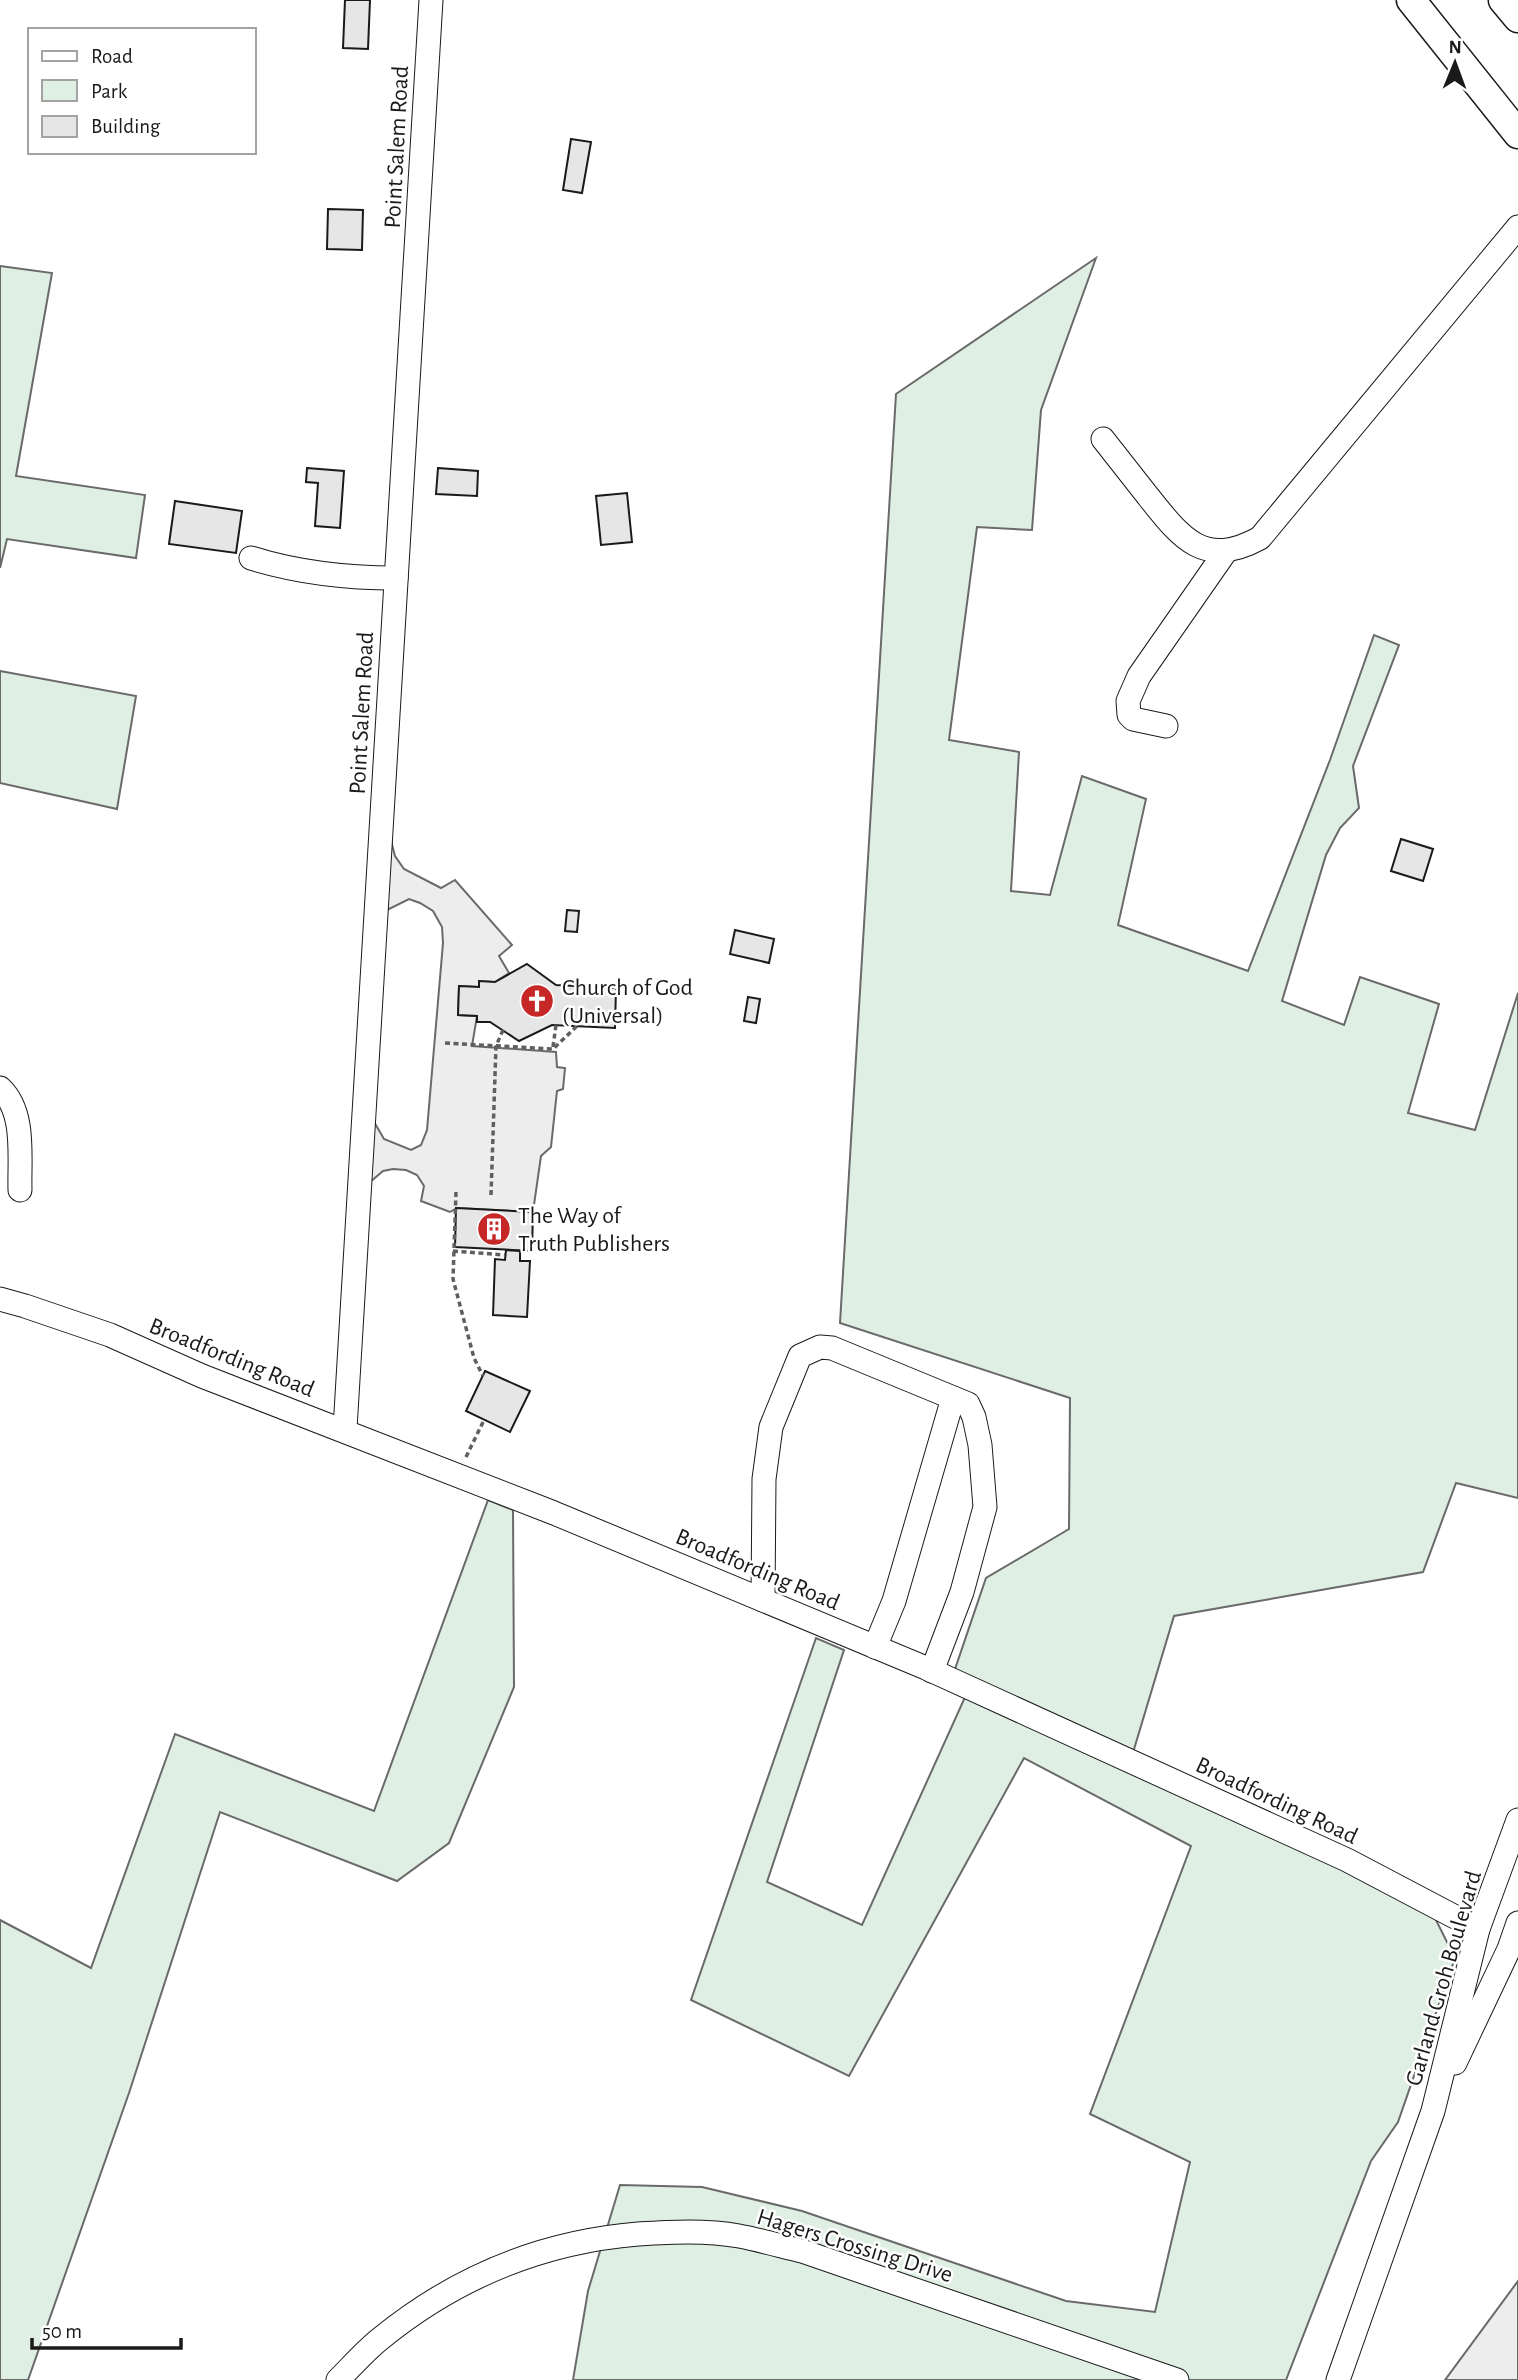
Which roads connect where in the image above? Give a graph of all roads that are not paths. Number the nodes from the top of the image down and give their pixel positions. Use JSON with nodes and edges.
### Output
{"nodes":[{"id":1,"x":431,"y":0,"type":"edge"},
{"id":2,"x":1411,"y":0,"type":"edge"},
{"id":3,"x":1503,"y":0,"type":"edge"},
{"id":4,"x":1518,"y":19,"type":"edge"},
{"id":5,"x":1518,"y":134,"type":"edge"},
{"id":6,"x":1518,"y":227,"type":"edge"},
{"id":7,"x":1103,"y":439,"type":"dead end"},
{"id":8,"x":1226,"y":551,"type":"junction"},
{"id":9,"x":251,"y":558,"type":"dead end"},
{"id":10,"x":396,"y":578,"type":"junction"},
{"id":11,"x":1166,"y":726,"type":"dead end"},
{"id":12,"x":0,"y":1088,"type":"edge"},
{"id":13,"x":20,"y":1190,"type":"dead end"},
{"id":14,"x":0,"y":1299,"type":"edge"},
{"id":15,"x":953,"y":1398,"type":"junction"},
{"id":16,"x":345,"y":1429,"type":"junction"},
{"id":17,"x":764,"y":1600,"type":"junction"},
{"id":18,"x":875,"y":1647,"type":"junction"},
{"id":19,"x":932,"y":1671,"type":"junction"},
{"id":20,"x":1518,"y":1820,"type":"edge"},
{"id":21,"x":1518,"y":1865,"type":"edge"},
{"id":22,"x":1518,"y":1923,"type":"edge"},
{"id":23,"x":1478,"y":1929,"type":"junction"},
{"id":24,"x":1514,"y":1950,"type":"edge"},
{"id":25,"x":1466,"y":2041,"type":"junction"},
{"id":26,"x":1433,"y":2111,"type":"junction"},
{"id":27,"x":338,"y":2380,"type":"edge"},
{"id":28,"x":1177,"y":2380,"type":"edge"},
{"id":29,"x":1338,"y":2380,"type":"edge"}],
"edges":[{"from":1,"to":10,"type":"street","name":"Point Salem Road"},
{"from":2,"to":5,"type":"main road"},
{"from":3,"to":4,"type":"main road"},
{"from":6,"to":8,"type":"street"},
{"from":7,"to":8,"type":"street"},
{"from":8,"to":11,"type":"street"},
{"from":9,"to":10,"type":"street"},
{"from":10,"to":16,"type":"street","name":"Point Salem Road"},
{"from":12,"to":13,"type":"street"},
{"from":14,"to":16,"type":"street","name":"Broadfording Road"},
{"from":15,"to":17,"type":"street"},
{"from":15,"to":18,"type":"street"},
{"from":15,"to":19,"type":"street"},
{"from":16,"to":17,"type":"street","name":"Broadfording Road"},
{"from":17,"to":18,"type":"street","name":"Broadfording Road"},
{"from":18,"to":19,"type":"street","name":"Broadfording Road"},
{"from":19,"to":23,"type":"street","name":"Broadfording Road"},
{"from":20,"to":23,"type":"street","name":"Garland Groh Boulevard"},
{"from":21,"to":23,"type":"street"},
{"from":22,"to":24,"type":"street","name":"Garland Groh Boulevard"},
{"from":23,"to":25,"type":"street"},
{"from":23,"to":26,"type":"street","name":"Garland Groh Boulevard"},
{"from":24,"to":25,"type":"street","name":"Garland Groh Boulevard"},
{"from":25,"to":26,"type":"street","name":"Garland Groh Boulevard"},
{"from":26,"to":29,"type":"street","name":"Garland Groh Boulevard"},
{"from":27,"to":28,"type":"street","name":"Hagers Crossing Drive"}]}
